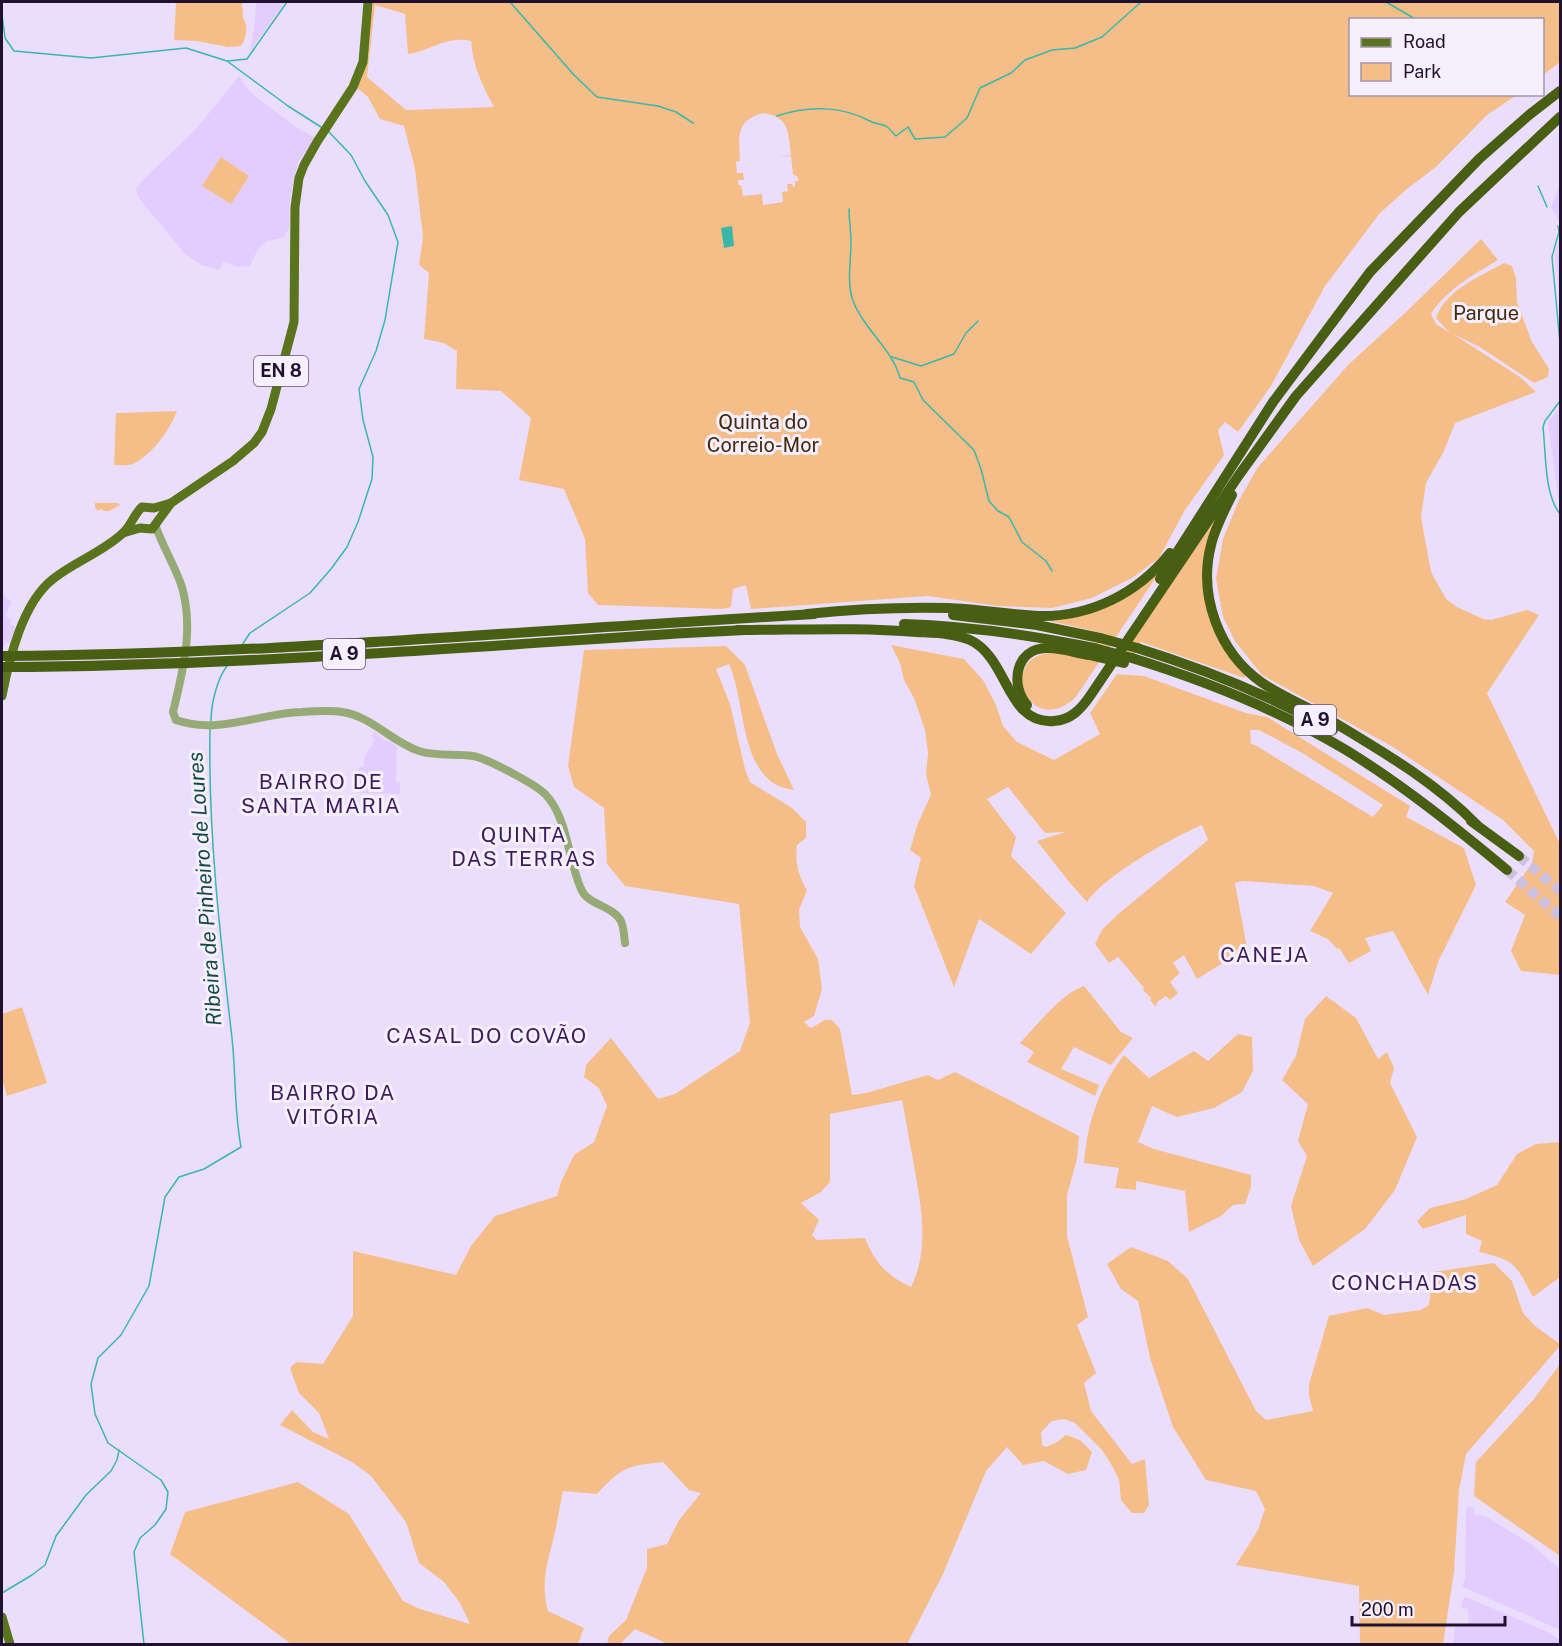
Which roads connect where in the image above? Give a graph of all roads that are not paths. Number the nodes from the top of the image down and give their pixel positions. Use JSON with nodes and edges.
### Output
{"nodes":[{"id":1,"x":368,"y":2,"type":"edge"},
{"id":2,"x":1560,"y":91,"type":"edge"},
{"id":3,"x":1560,"y":117,"type":"edge"},
{"id":4,"x":1248,"y":462,"type":"junction"},
{"id":5,"x":1228,"y":472,"type":"junction"},
{"id":6,"x":171,"y":503,"type":"junction"},
{"id":7,"x":154,"y":508,"type":"junction"},
{"id":8,"x":135,"y":517,"type":"junction"},
{"id":9,"x":151,"y":526,"type":"junction"},
{"id":10,"x":123,"y":533,"type":"junction"},
{"id":11,"x":807,"y":614,"type":"junction"},
{"id":12,"x":686,"y":628,"type":"junction"},
{"id":13,"x":738,"y":630,"type":"junction"},
{"id":14,"x":1094,"y":647,"type":"junction"},
{"id":15,"x":1132,"y":657,"type":"junction"},
{"id":16,"x":4,"y":662,"type":"edge"},
{"id":17,"x":2,"y":696,"type":"edge"},
{"id":18,"x":1477,"y":825,"type":"junction"},
{"id":19,"x":1519,"y":856,"type":"tunnel mouth"},
{"id":20,"x":1507,"y":870,"type":"tunnel mouth"},
{"id":21,"x":625,"y":943,"type":"dead end"},
{"id":22,"x":2,"y":1617,"type":"edge"},
{"id":23,"x":10,"y":1644,"type":"edge"}],
"edges":[{"from":1,"to":6,"type":"main road","number":"EN 8"},
{"from":2,"to":5,"type":"highway"},
{"from":3,"to":4,"type":"highway"},
{"from":4,"to":13,"type":"highway"},
{"from":4,"to":18,"type":"highway"},
{"from":5,"to":11,"type":"highway"},
{"from":5,"to":14,"type":"highway"},
{"from":6,"to":7,"type":"main road","number":"EN 8"},
{"from":6,"to":9,"type":"main road","number":"EN 8"},
{"from":7,"to":8,"type":"main road","number":"EN 8"},
{"from":7,"to":9,"type":"main road"},
{"from":8,"to":9,"type":"main road"},
{"from":8,"to":10,"type":"main road","number":"EN 8"},
{"from":9,"to":10,"type":"main road","number":"EN 8"},
{"from":9,"to":21,"type":"street"},
{"from":10,"to":16,"type":"main road","number":"EN 8"},
{"from":11,"to":12,"type":"highway","number":"A 9"},
{"from":11,"to":14,"type":"highway","number":"A 9"},
{"from":12,"to":13,"type":"highway","number":"A 9"},
{"from":12,"to":16,"type":"highway","number":"A 9","bridge":true},
{"from":13,"to":14,"type":"highway","number":"A 9"},
{"from":14,"to":15,"type":"highway","number":"A 9","bridge":true},
{"from":14,"to":15,"type":"highway","bridge":true},
{"from":15,"to":18,"type":"highway","number":"A 9"},
{"from":15,"to":20,"type":"highway","number":"A 9"},
{"from":16,"to":17,"type":"main road","number":"EN 8"},
{"from":18,"to":19,"type":"highway","number":"A 9"},
{"from":22,"to":23,"type":"main road"}]}
